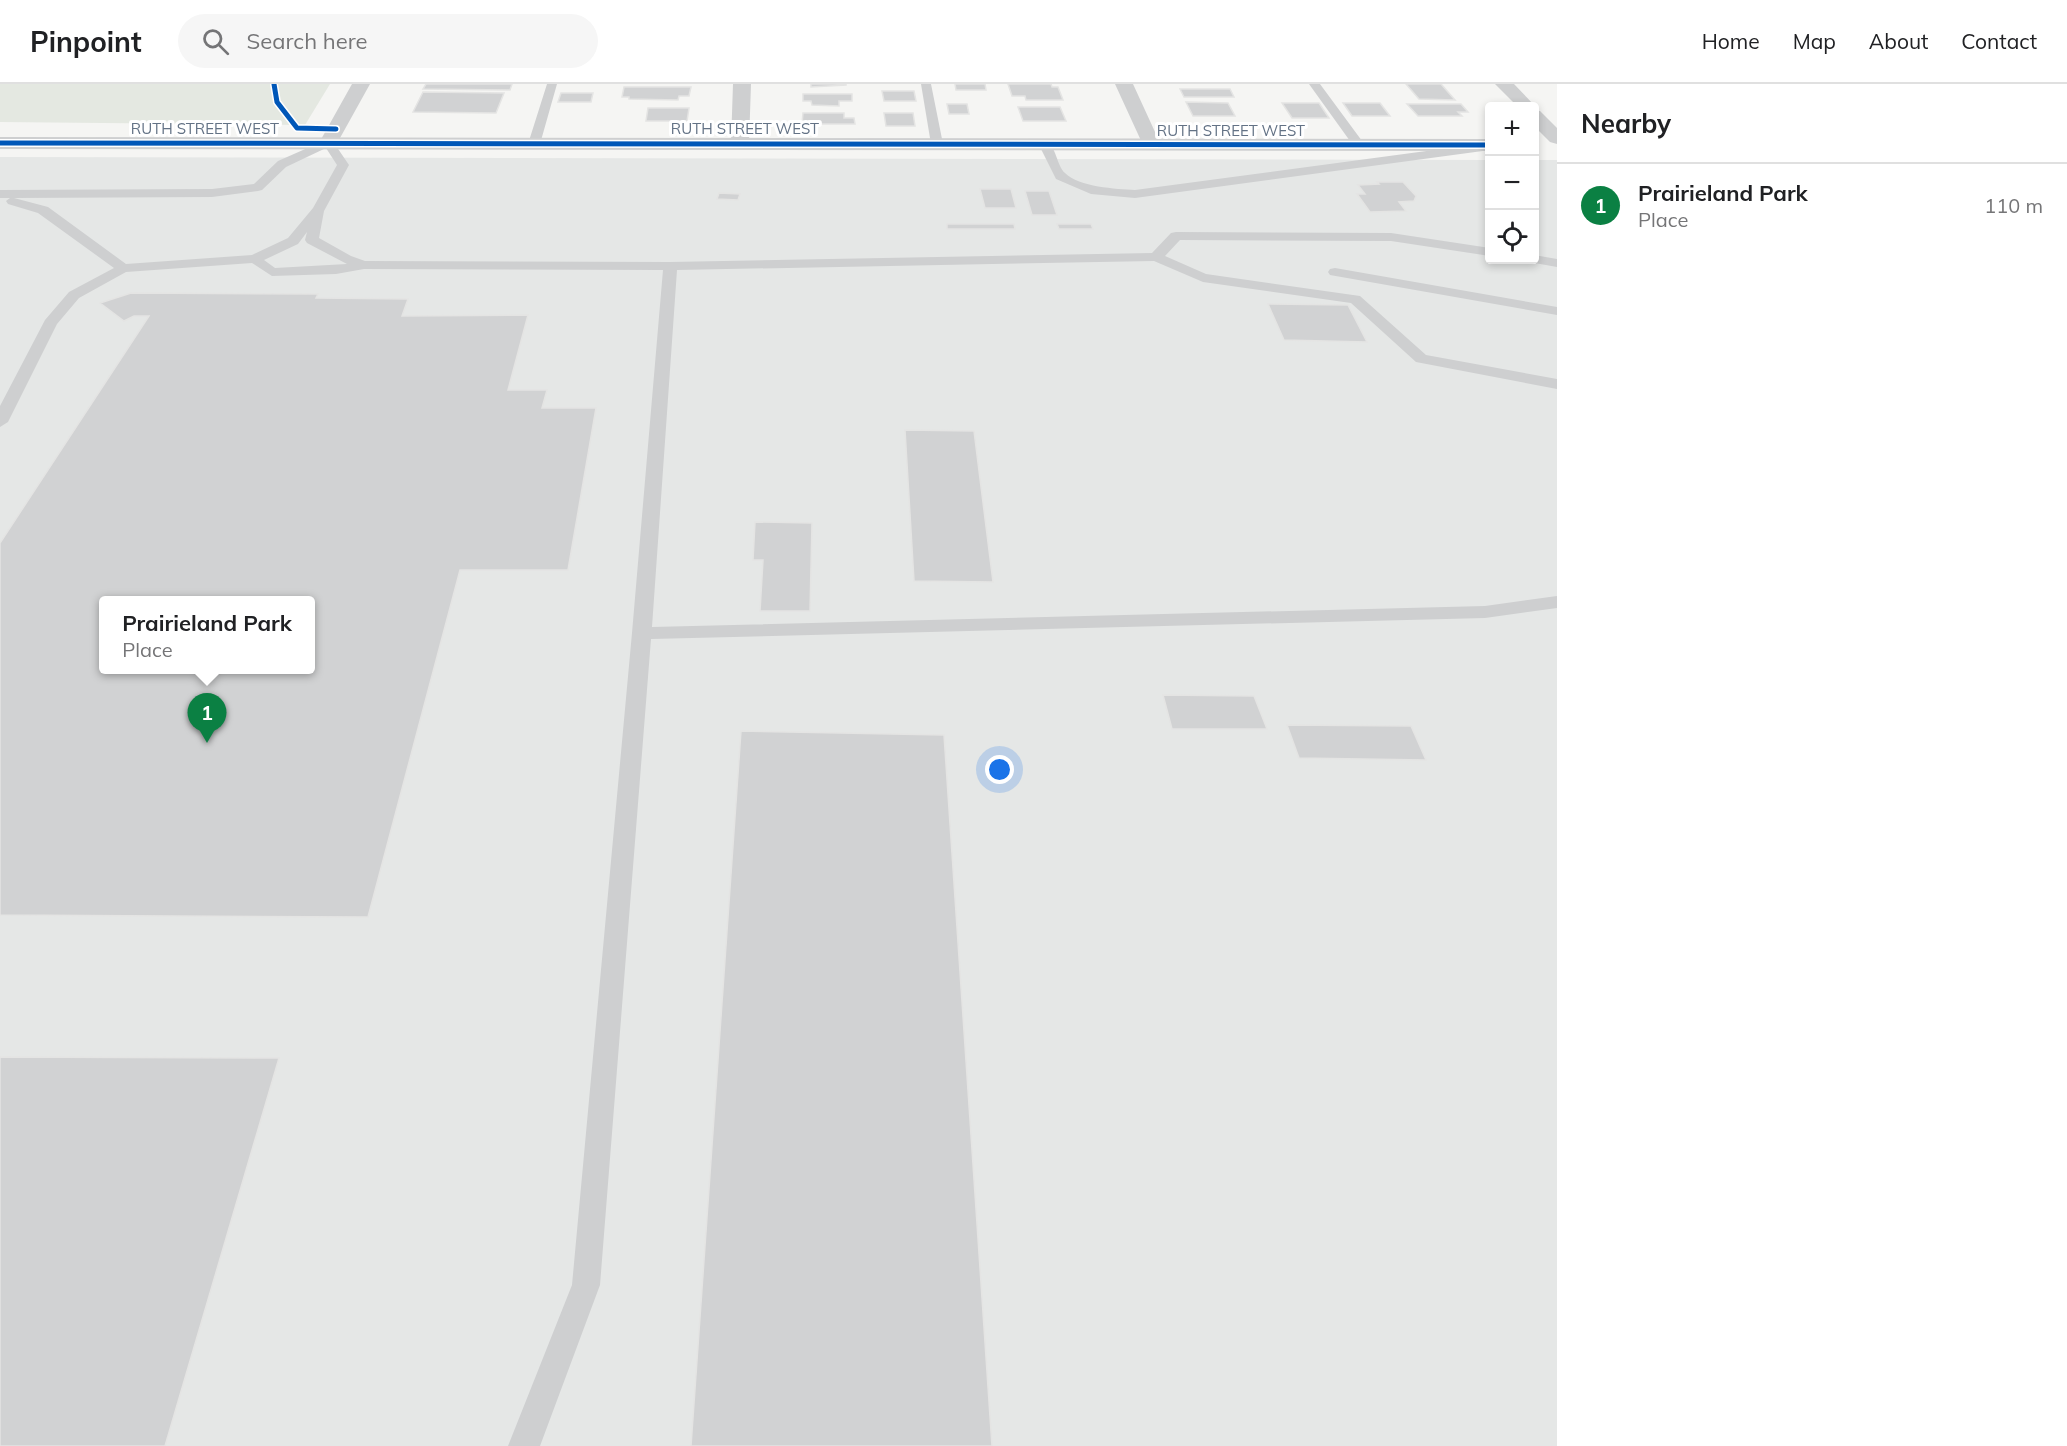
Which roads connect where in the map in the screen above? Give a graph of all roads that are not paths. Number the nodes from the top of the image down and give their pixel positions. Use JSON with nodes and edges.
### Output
{"nodes":[{"id":1,"x":361,"y":84,"type":"edge"},
{"id":2,"x":552,"y":84,"type":"edge"},
{"id":3,"x":742,"y":84,"type":"edge"},
{"id":4,"x":926,"y":84,"type":"edge"},
{"id":5,"x":1124,"y":84,"type":"edge"},
{"id":6,"x":1314,"y":84,"type":"edge"},
{"id":7,"x":1504,"y":84,"type":"edge"},
{"id":8,"x":1522,"y":102,"type":"edge"},
{"id":9,"x":1539,"y":120,"type":"edge"},
{"id":10,"x":1557,"y":138,"type":"edge"},
{"id":11,"x":0,"y":143,"type":"edge"},
{"id":12,"x":328,"y":143,"type":"junction"},
{"id":13,"x":740,"y":143,"type":"junction"},
{"id":14,"x":534,"y":144,"type":"junction"},
{"id":15,"x":937,"y":144,"type":"junction"},
{"id":16,"x":1045,"y":145,"type":"junction"},
{"id":17,"x":1152,"y":145,"type":"junction"},
{"id":18,"x":1359,"y":145,"type":"junction"},
{"id":19,"x":1485,"y":146,"type":"edge"},
{"id":20,"x":1539,"y":146,"type":"edge"},
{"id":21,"x":1557,"y":146,"type":"edge"},
{"id":22,"x":1485,"y":147,"type":"edge"},
{"id":23,"x":0,"y":196,"type":"edge"},
{"id":24,"x":319,"y":209,"type":"junction"},
{"id":25,"x":1485,"y":251,"type":"edge"},
{"id":26,"x":1336,"y":254,"type":"junction"},
{"id":27,"x":1156,"y":257,"type":"junction"},
{"id":28,"x":255,"y":259,"type":"junction"},
{"id":29,"x":1539,"y":260,"type":"edge"},
{"id":30,"x":1557,"y":263,"type":"edge"},
{"id":31,"x":364,"y":266,"type":"junction"},
{"id":32,"x":670,"y":266,"type":"junction"},
{"id":33,"x":123,"y":268,"type":"junction"},
{"id":34,"x":1355,"y":299,"type":"junction"},
{"id":35,"x":1557,"y":311,"type":"edge"},
{"id":36,"x":1557,"y":384,"type":"edge"},
{"id":37,"x":0,"y":422,"type":"edge"},
{"id":38,"x":1557,"y":602,"type":"edge"},
{"id":39,"x":642,"y":633,"type":"junction"},
{"id":40,"x":524,"y":1446,"type":"edge"}],
"edges":[{"from":1,"to":12,"type":"street"},
{"from":2,"to":14,"type":"lane"},
{"from":3,"to":13,"type":"street"},
{"from":4,"to":15,"type":"lane"},
{"from":5,"to":17,"type":"street"},
{"from":6,"to":18,"type":"lane"},
{"from":7,"to":8,"type":"street"},
{"from":9,"to":10,"type":"street"},
{"from":11,"to":12,"type":"street","name":"RUTH STREET WEST"},
{"from":12,"to":14,"type":"street","name":"RUTH STREET WEST"},
{"from":12,"to":23,"type":"lane"},
{"from":12,"to":24,"type":"lane"},
{"from":13,"to":14,"type":"street","name":"RUTH STREET WEST"},
{"from":13,"to":15,"type":"street","name":"RUTH STREET WEST"},
{"from":15,"to":16,"type":"street","name":"RUTH STREET WEST"},
{"from":16,"to":17,"type":"street","name":"RUTH STREET WEST"},
{"from":16,"to":22,"type":"lane"},
{"from":17,"to":18,"type":"street","name":"RUTH STREET WEST"},
{"from":18,"to":19,"type":"street","name":"RUTH STREET WEST"},
{"from":20,"to":21,"type":"street"},
{"from":23,"to":33,"type":"lane"},
{"from":24,"to":28,"type":"lane"},
{"from":24,"to":31,"type":"lane"},
{"from":25,"to":26,"type":"lane"},
{"from":26,"to":27,"type":"lane"},
{"from":26,"to":34,"type":"lane"},
{"from":26,"to":35,"type":"lane"},
{"from":27,"to":32,"type":"lane"},
{"from":27,"to":34,"type":"lane"},
{"from":28,"to":31,"type":"lane"},
{"from":28,"to":33,"type":"lane"},
{"from":29,"to":30,"type":"lane"},
{"from":31,"to":32,"type":"lane"},
{"from":32,"to":39,"type":"lane"},
{"from":33,"to":37,"type":"lane"},
{"from":34,"to":36,"type":"lane"},
{"from":38,"to":39,"type":"lane"},
{"from":39,"to":40,"type":"lane"}]}
